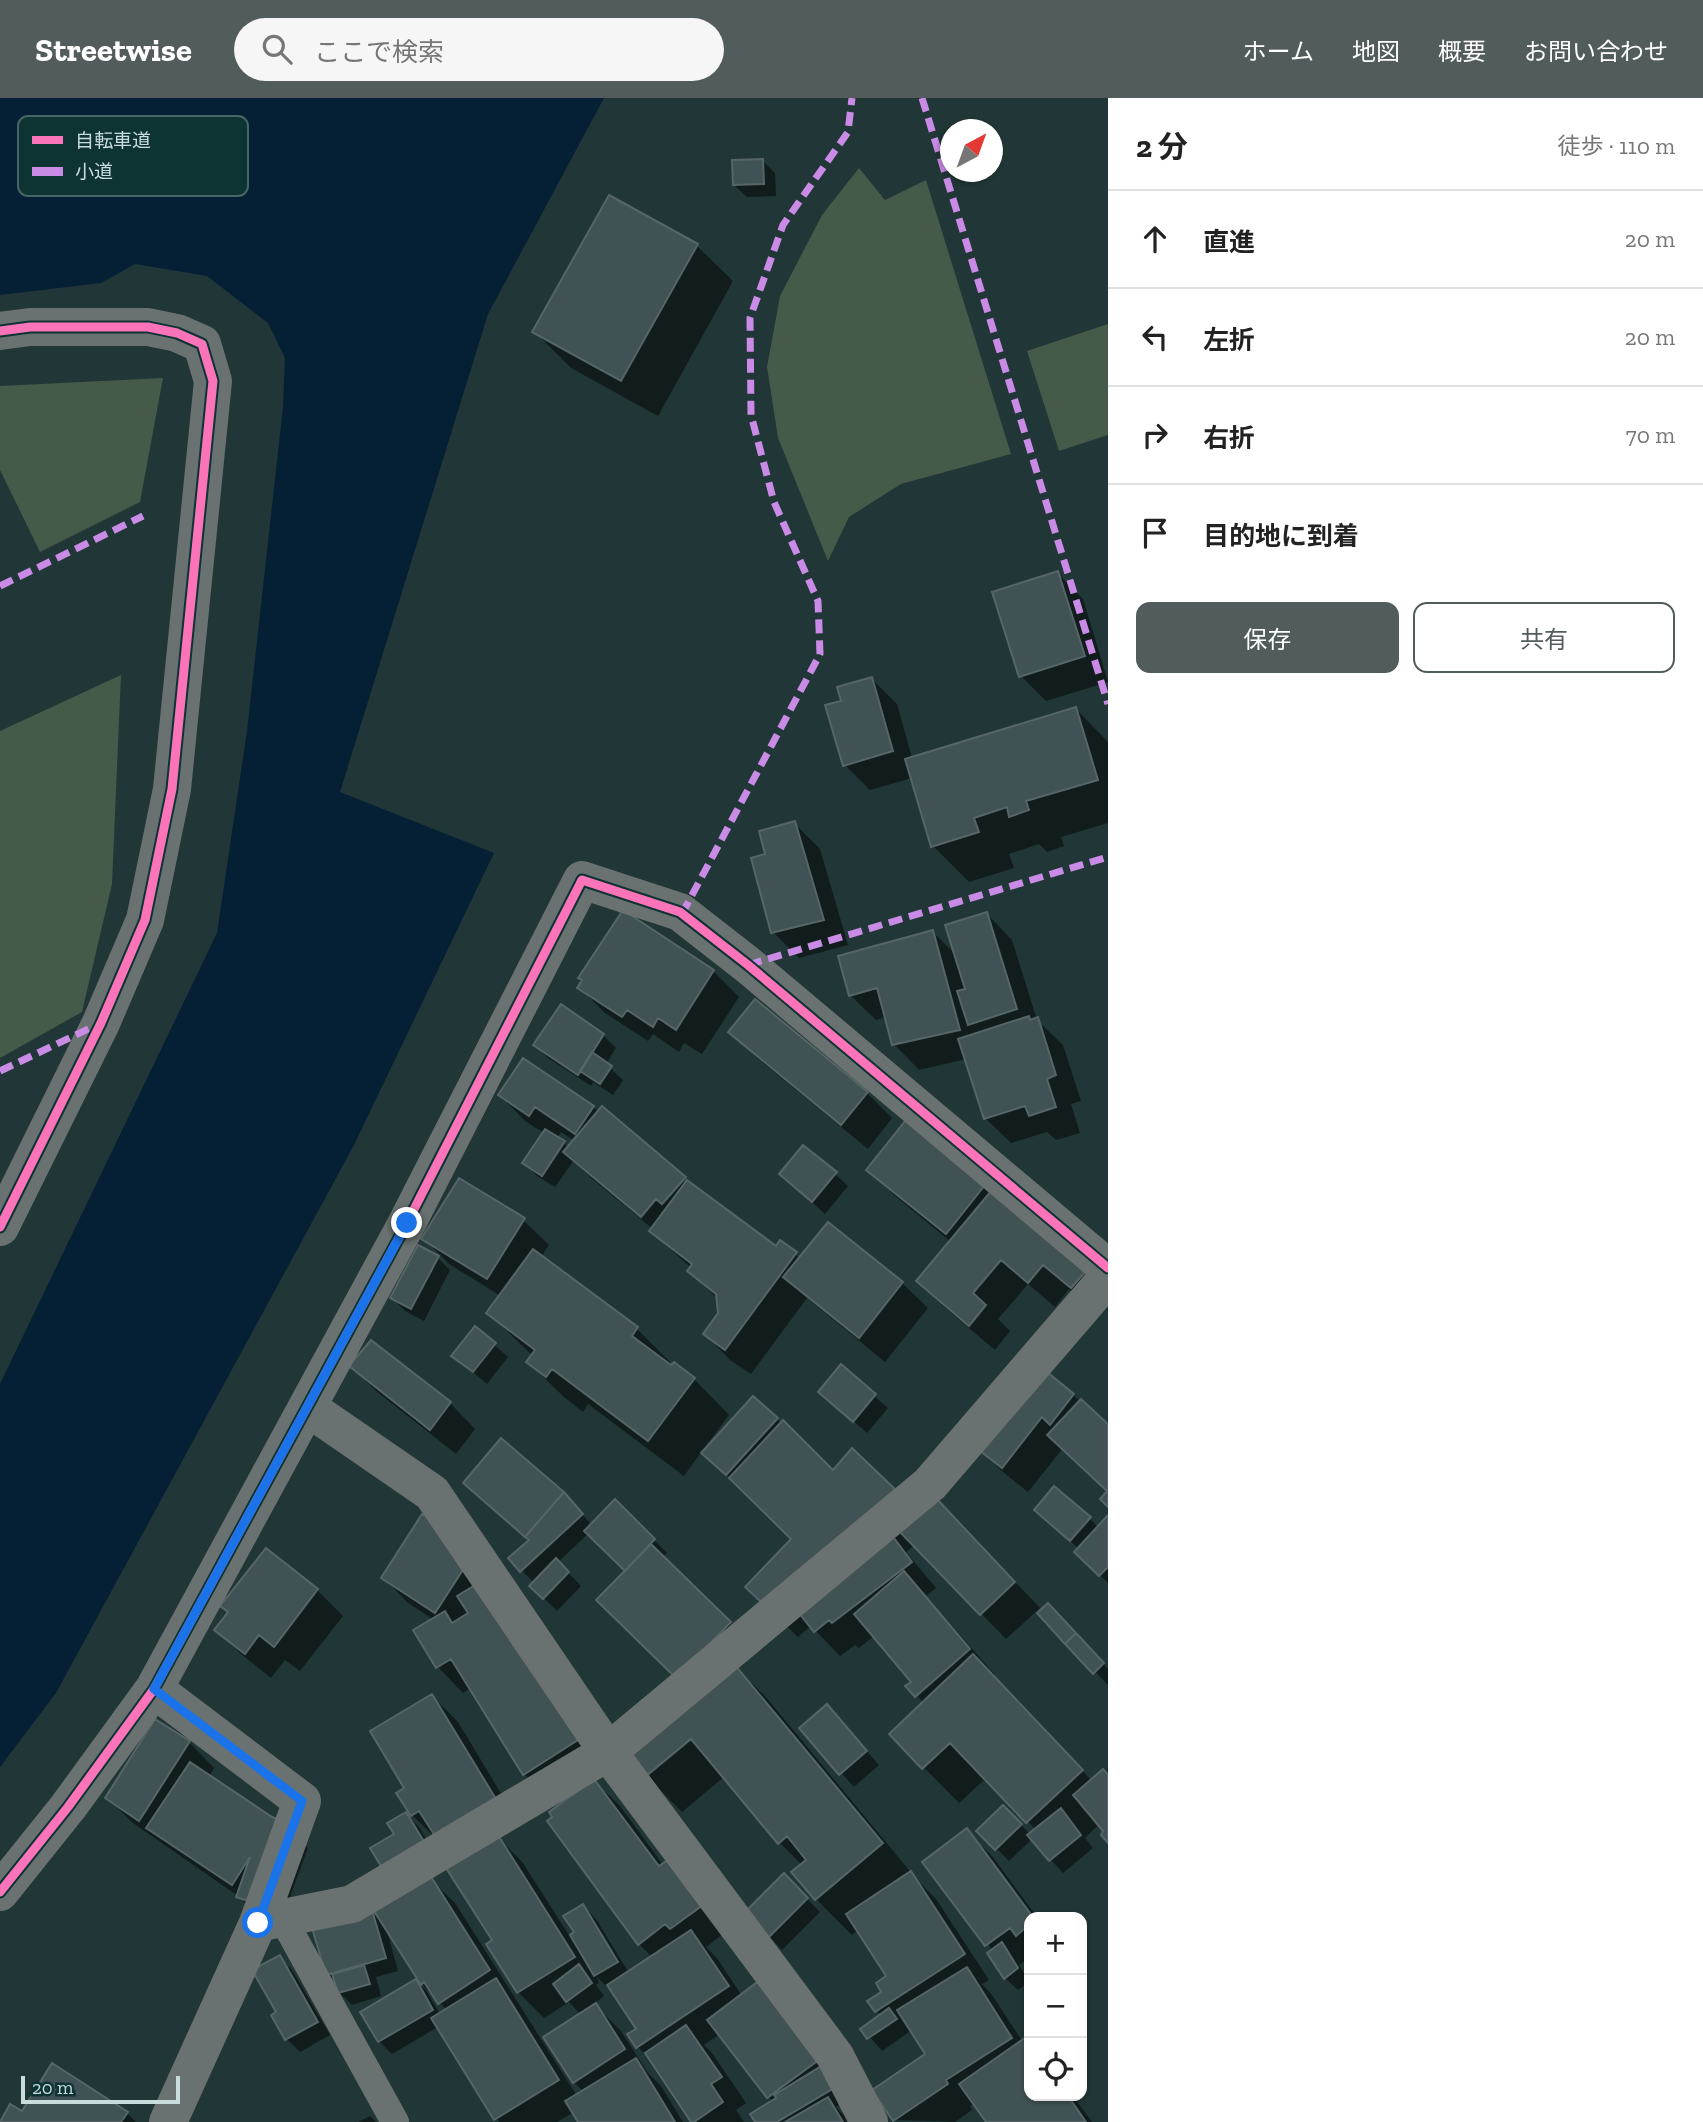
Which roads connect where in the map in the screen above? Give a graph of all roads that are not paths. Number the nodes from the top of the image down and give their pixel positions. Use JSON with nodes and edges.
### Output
{"nodes":[{"id":1,"x":0,"y":331,"type":"edge"},
{"id":2,"x":0,"y":1227,"type":"edge"},
{"id":3,"x":1108,"y":1268,"type":"edge"},
{"id":4,"x":1108,"y":1277,"type":"edge"},
{"id":5,"x":307,"y":1407,"type":"junction"},
{"id":6,"x":154,"y":1689,"type":"junction"},
{"id":7,"x":608,"y":1752,"type":"junction"},
{"id":8,"x":0,"y":1892,"type":"edge"},
{"id":9,"x":271,"y":1921,"type":"junction"},
{"id":10,"x":168,"y":2122,"type":"edge"},
{"id":11,"x":395,"y":2122,"type":"edge"},
{"id":12,"x":869,"y":2122,"type":"edge"}],
"edges":[{"from":1,"to":2,"type":"street"},
{"from":3,"to":5,"type":"street"},
{"from":4,"to":7,"type":"street"},
{"from":5,"to":6,"type":"street"},
{"from":5,"to":7,"type":"street"},
{"from":6,"to":8,"type":"street"},
{"from":6,"to":9,"type":"street"},
{"from":7,"to":9,"type":"street"},
{"from":7,"to":12,"type":"street"},
{"from":9,"to":10,"type":"street"},
{"from":9,"to":11,"type":"lane"}]}
